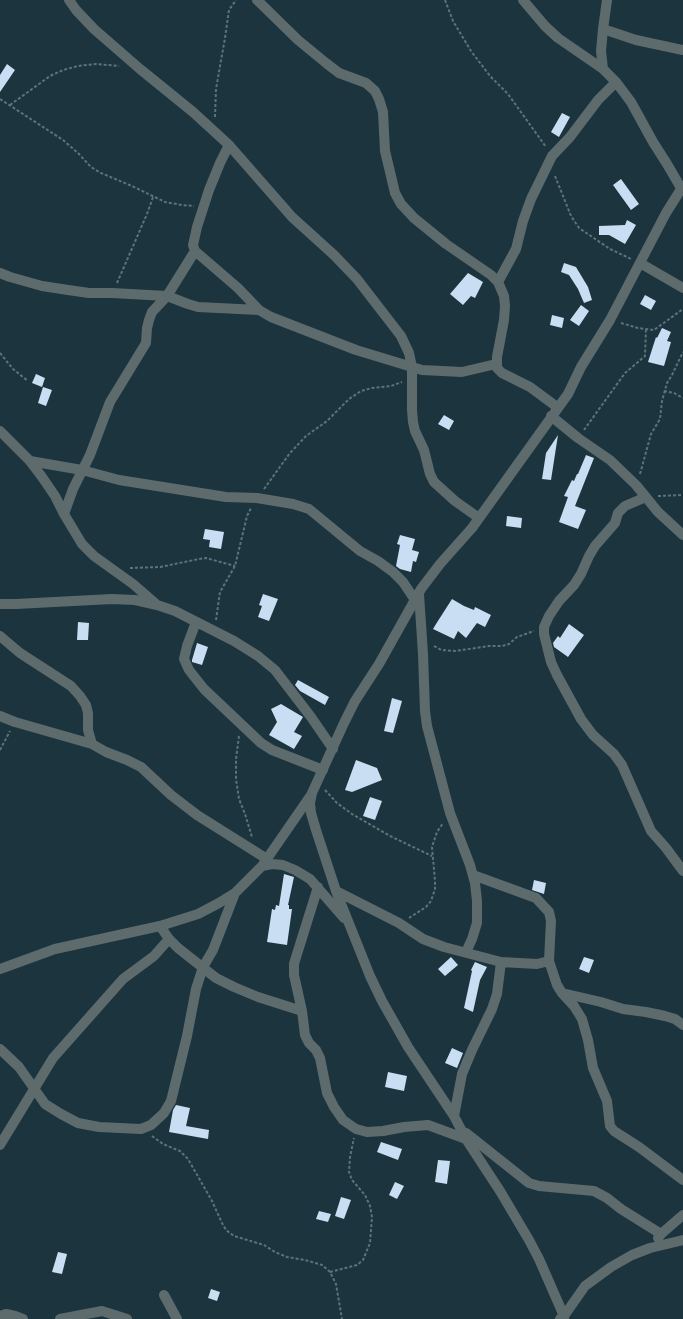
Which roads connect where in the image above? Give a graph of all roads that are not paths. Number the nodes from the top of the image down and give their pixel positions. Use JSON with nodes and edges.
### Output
{"nodes":[{"id":1,"x":69,"y":0,"type":"edge"},
{"id":2,"x":257,"y":0,"type":"edge"},
{"id":3,"x":523,"y":0,"type":"edge"},
{"id":4,"x":607,"y":0,"type":"edge"},
{"id":5,"x":603,"y":29,"type":"junction"},
{"id":6,"x":683,"y":50,"type":"edge"},
{"id":7,"x":603,"y":69,"type":"junction"},
{"id":8,"x":616,"y":82,"type":"junction"},
{"id":9,"x":230,"y":145,"type":"junction"},
{"id":10,"x":682,"y":187,"type":"edge"},
{"id":11,"x":195,"y":251,"type":"junction"},
{"id":12,"x":640,"y":263,"type":"junction"},
{"id":13,"x":0,"y":273,"type":"edge"},
{"id":14,"x":498,"y":282,"type":"junction"},
{"id":15,"x":683,"y":288,"type":"edge"},
{"id":16,"x":167,"y":296,"type":"junction"},
{"id":17,"x":260,"y":310,"type":"junction"},
{"id":18,"x":496,"y":364,"type":"junction"},
{"id":19,"x":412,"y":372,"type":"junction"},
{"id":20,"x":557,"y":407,"type":"junction"},
{"id":21,"x":551,"y":416,"type":"junction"},
{"id":22,"x":0,"y":431,"type":"edge"},
{"id":23,"x":30,"y":461,"type":"junction"},
{"id":24,"x":82,"y":470,"type":"junction"},
{"id":25,"x":646,"y":497,"type":"junction"},
{"id":26,"x":64,"y":514,"type":"junction"},
{"id":27,"x":479,"y":518,"type":"junction"},
{"id":28,"x":683,"y":535,"type":"edge"},
{"id":29,"x":417,"y":596,"type":"junction"},
{"id":30,"x":0,"y":604,"type":"edge"},
{"id":31,"x":157,"y":605,"type":"junction"},
{"id":32,"x":196,"y":622,"type":"junction"},
{"id":33,"x":0,"y":636,"type":"edge"},
{"id":34,"x":0,"y":716,"type":"edge"},
{"id":35,"x":92,"y":744,"type":"junction"},
{"id":36,"x":333,"y":749,"type":"junction"},
{"id":37,"x":323,"y":770,"type":"junction"},
{"id":38,"x":312,"y":793,"type":"junction"},
{"id":39,"x":265,"y":863,"type":"junction"},
{"id":40,"x":683,"y":871,"type":"edge"},
{"id":41,"x":473,"y":875,"type":"junction"},
{"id":42,"x":318,"y":887,"type":"junction"},
{"id":43,"x":336,"y":890,"type":"junction"},
{"id":44,"x":235,"y":893,"type":"junction"},
{"id":45,"x":160,"y":926,"type":"junction"},
{"id":46,"x":351,"y":926,"type":"junction"},
{"id":47,"x":169,"y":940,"type":"junction"},
{"id":48,"x":466,"y":952,"type":"junction"},
{"id":49,"x":549,"y":961,"type":"junction"},
{"id":50,"x":501,"y":962,"type":"junction"},
{"id":51,"x":203,"y":967,"type":"junction"},
{"id":52,"x":0,"y":970,"type":"edge"},
{"id":53,"x":562,"y":993,"type":"junction"},
{"id":54,"x":302,"y":1011,"type":"junction"},
{"id":55,"x":683,"y":1025,"type":"edge"},
{"id":56,"x":0,"y":1048,"type":"edge"},
{"id":57,"x":34,"y":1090,"type":"junction"},
{"id":58,"x":454,"y":1116,"type":"junction"},
{"id":59,"x":464,"y":1135,"type":"junction"},
{"id":60,"x":0,"y":1145,"type":"edge"},
{"id":61,"x":683,"y":1180,"type":"edge"},
{"id":62,"x":683,"y":1216,"type":"edge"},
{"id":63,"x":661,"y":1234,"type":"junction"},
{"id":64,"x":683,"y":1240,"type":"edge"},
{"id":65,"x":650,"y":1248,"type":"junction"},
{"id":66,"x":164,"y":1295,"type":"dead end"},
{"id":67,"x":0,"y":1316,"type":"edge"},
{"id":68,"x":562,"y":1318,"type":"edge"},
{"id":69,"x":23,"y":1319,"type":"edge"},
{"id":70,"x":60,"y":1319,"type":"edge"},
{"id":71,"x":127,"y":1319,"type":"edge"},
{"id":72,"x":177,"y":1319,"type":"edge"}],
"edges":[{"from":1,"to":9,"type":"street"},
{"from":2,"to":14,"type":"street"},
{"from":3,"to":7,"type":"street"},
{"from":4,"to":5,"type":"street"},
{"from":5,"to":6,"type":"street"},
{"from":5,"to":7,"type":"street"},
{"from":7,"to":8,"type":"street"},
{"from":8,"to":10,"type":"street"},
{"from":8,"to":14,"type":"street"},
{"from":9,"to":11,"type":"street"},
{"from":9,"to":19,"type":"street"},
{"from":10,"to":12,"type":"street"},
{"from":11,"to":16,"type":"street"},
{"from":11,"to":17,"type":"street"},
{"from":12,"to":15,"type":"street"},
{"from":12,"to":20,"type":"street"},
{"from":13,"to":16,"type":"street"},
{"from":14,"to":18,"type":"street"},
{"from":16,"to":17,"type":"street"},
{"from":16,"to":24,"type":"street"},
{"from":17,"to":19,"type":"street"},
{"from":18,"to":19,"type":"street"},
{"from":18,"to":20,"type":"street"},
{"from":19,"to":27,"type":"street"},
{"from":20,"to":21,"type":"street"},
{"from":21,"to":25,"type":"street"},
{"from":21,"to":27,"type":"street"},
{"from":22,"to":23,"type":"street"},
{"from":23,"to":24,"type":"street"},
{"from":23,"to":26,"type":"street"},
{"from":24,"to":26,"type":"street"},
{"from":24,"to":29,"type":"street"},
{"from":25,"to":28,"type":"street"},
{"from":25,"to":40,"type":"street"},
{"from":26,"to":31,"type":"street"},
{"from":27,"to":29,"type":"street"},
{"from":29,"to":36,"type":"street"},
{"from":29,"to":41,"type":"street"},
{"from":30,"to":31,"type":"street"},
{"from":31,"to":32,"type":"street"},
{"from":32,"to":36,"type":"street"},
{"from":32,"to":37,"type":"street"},
{"from":33,"to":35,"type":"street"},
{"from":34,"to":35,"type":"street"},
{"from":35,"to":39,"type":"street"},
{"from":36,"to":37,"type":"street"},
{"from":37,"to":38,"type":"street"},
{"from":38,"to":39,"type":"street"},
{"from":38,"to":43,"type":"street"},
{"from":39,"to":42,"type":"street"},
{"from":39,"to":44,"type":"street"},
{"from":41,"to":48,"type":"street"},
{"from":41,"to":49,"type":"street"},
{"from":42,"to":46,"type":"street"},
{"from":42,"to":54,"type":"street"},
{"from":43,"to":46,"type":"street"},
{"from":43,"to":48,"type":"street"},
{"from":44,"to":45,"type":"street"},
{"from":44,"to":51,"type":"street"},
{"from":45,"to":47,"type":"street"},
{"from":45,"to":52,"type":"street"},
{"from":46,"to":58,"type":"street"},
{"from":47,"to":51,"type":"street"},
{"from":47,"to":57,"type":"street"},
{"from":48,"to":50,"type":"street"},
{"from":49,"to":50,"type":"street"},
{"from":49,"to":53,"type":"street"},
{"from":50,"to":58,"type":"street"},
{"from":51,"to":54,"type":"street"},
{"from":51,"to":57,"type":"street"},
{"from":53,"to":55,"type":"street"},
{"from":53,"to":61,"type":"street"},
{"from":54,"to":59,"type":"street"},
{"from":56,"to":57,"type":"street"},
{"from":57,"to":60,"type":"street"},
{"from":58,"to":59,"type":"street"},
{"from":59,"to":63,"type":"street"},
{"from":59,"to":68,"type":"street"},
{"from":62,"to":63,"type":"street"},
{"from":63,"to":65,"type":"street"},
{"from":64,"to":65,"type":"street"},
{"from":65,"to":68,"type":"street"},
{"from":66,"to":72,"type":"street"},
{"from":67,"to":69,"type":"street"},
{"from":70,"to":71,"type":"street"}]}
